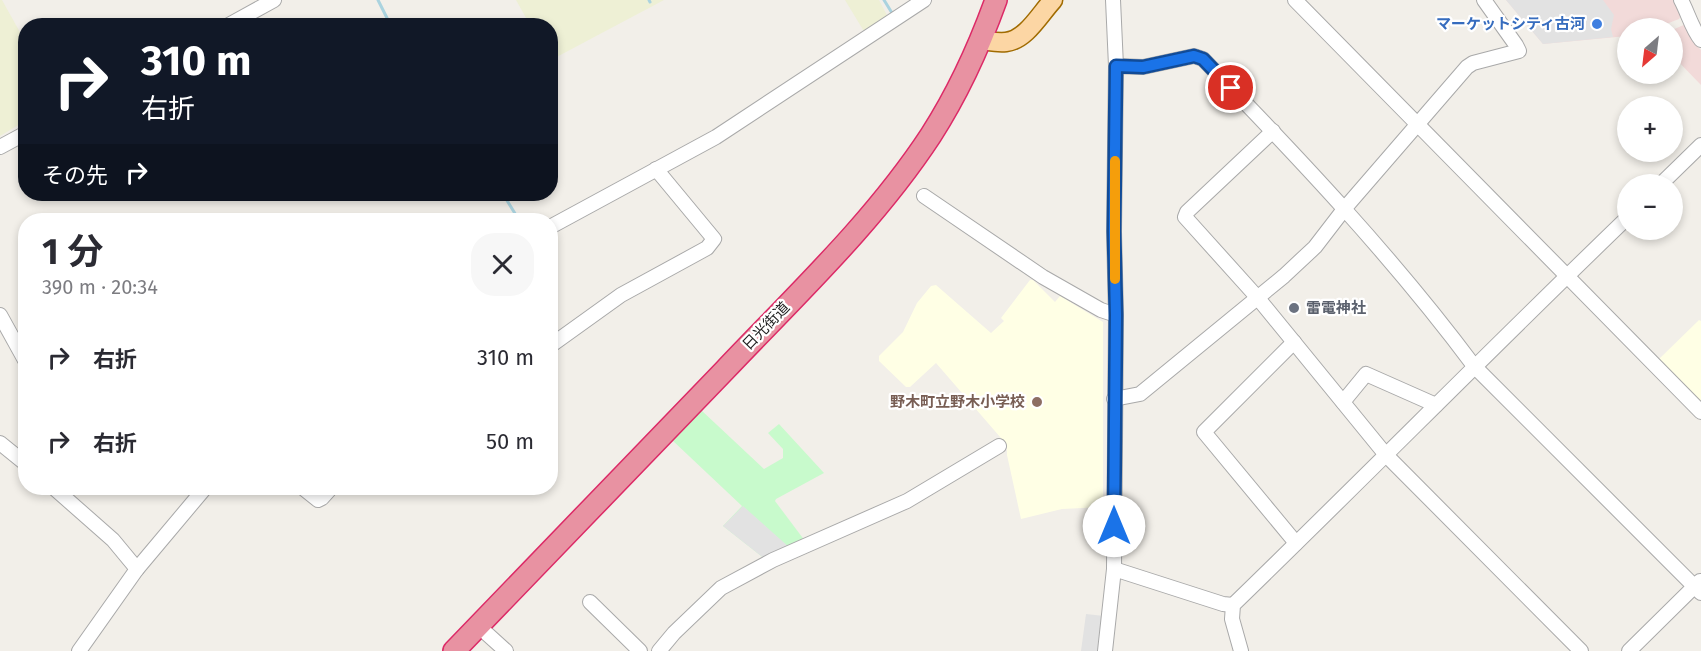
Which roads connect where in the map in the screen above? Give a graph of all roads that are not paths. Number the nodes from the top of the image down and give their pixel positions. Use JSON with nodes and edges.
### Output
{"nodes":[{"id":1,"x":274,"y":0,"type":"edge"},
{"id":2,"x":924,"y":0,"type":"edge"},
{"id":3,"x":996,"y":0,"type":"edge"},
{"id":4,"x":1053,"y":0,"type":"edge"},
{"id":5,"x":1113,"y":0,"type":"edge"},
{"id":6,"x":1295,"y":0,"type":"edge"},
{"id":7,"x":1484,"y":0,"type":"edge"},
{"id":8,"x":1681,"y":0,"type":"edge"},
{"id":9,"x":241,"y":18,"type":"edge"},
{"id":10,"x":981,"y":40,"type":"junction"},
{"id":11,"x":1701,"y":40,"type":"edge"},
{"id":12,"x":1116,"y":66,"type":"junction"},
{"id":13,"x":1418,"y":123,"type":"junction"},
{"id":14,"x":1273,"y":131,"type":"junction"},
{"id":15,"x":18,"y":137,"type":"edge"},
{"id":16,"x":1701,"y":145,"type":"edge"},
{"id":17,"x":0,"y":147,"type":"edge"},
{"id":18,"x":656,"y":169,"type":"junction"},
{"id":19,"x":1671,"y":174,"type":"edge"},
{"id":20,"x":924,"y":196,"type":"dead end"},
{"id":21,"x":1345,"y":208,"type":"junction"},
{"id":22,"x":558,"y":223,"type":"edge"},
{"id":23,"x":1617,"y":227,"type":"edge"},
{"id":24,"x":1567,"y":275,"type":"junction"},
{"id":25,"x":1257,"y":297,"type":"junction"},
{"id":26,"x":0,"y":315,"type":"edge"},
{"id":27,"x":1116,"y":315,"type":"junction"},
{"id":28,"x":558,"y":340,"type":"edge"},
{"id":29,"x":1294,"y":342,"type":"junction"},
{"id":30,"x":18,"y":348,"type":"edge"},
{"id":31,"x":1474,"y":366,"type":"junction"},
{"id":32,"x":1114,"y":399,"type":"junction"},
{"id":33,"x":1343,"y":402,"type":"junction"},
{"id":34,"x":1436,"y":405,"type":"junction"},
{"id":35,"x":1701,"y":411,"type":"edge"},
{"id":36,"x":0,"y":443,"type":"edge"},
{"id":37,"x":999,"y":446,"type":"dead end"},
{"id":38,"x":1386,"y":455,"type":"junction"},
{"id":39,"x":18,"y":458,"type":"edge"},
{"id":40,"x":62,"y":495,"type":"edge"},
{"id":41,"x":199,"y":495,"type":"edge"},
{"id":42,"x":312,"y":495,"type":"edge"},
{"id":43,"x":325,"y":495,"type":"edge"},
{"id":44,"x":1296,"y":543,"type":"junction"},
{"id":45,"x":137,"y":569,"type":"junction"},
{"id":46,"x":1114,"y":569,"type":"junction"},
{"id":47,"x":1699,"y":587,"type":"edge"},
{"id":48,"x":590,"y":602,"type":"dead end"},
{"id":49,"x":1233,"y":604,"type":"junction"},
{"id":50,"x":485,"y":632,"type":"dead end"},
{"id":51,"x":79,"y":651,"type":"edge"},
{"id":52,"x":454,"y":651,"type":"edge"},
{"id":53,"x":506,"y":651,"type":"edge"},
{"id":54,"x":640,"y":651,"type":"edge"},
{"id":55,"x":659,"y":651,"type":"edge"},
{"id":56,"x":1105,"y":651,"type":"edge"},
{"id":57,"x":1241,"y":651,"type":"edge"},
{"id":58,"x":1581,"y":651,"type":"edge"},
{"id":59,"x":1629,"y":651,"type":"edge"}],
"edges":[{"from":1,"to":9,"type":"street"},
{"from":2,"to":18,"type":"street"},
{"from":3,"to":10,"type":"highway","name":"日光街道"},
{"from":4,"to":10,"type":"main road"},
{"from":5,"to":12,"type":"street"},
{"from":6,"to":13,"type":"street"},
{"from":7,"to":13,"type":"street"},
{"from":8,"to":11,"type":"street"},
{"from":10,"to":52,"type":"highway","name":"日光街道"},
{"from":12,"to":14,"type":"street"},
{"from":12,"to":27,"type":"street"},
{"from":13,"to":21,"type":"street"},
{"from":13,"to":24,"type":"street"},
{"from":14,"to":21,"type":"street"},
{"from":14,"to":25,"type":"street"},
{"from":15,"to":17,"type":"street"},
{"from":16,"to":19,"type":"street"},
{"from":18,"to":22,"type":"street"},
{"from":18,"to":28,"type":"street"},
{"from":20,"to":27,"type":"street"},
{"from":21,"to":25,"type":"street"},
{"from":21,"to":31,"type":"street"},
{"from":23,"to":24,"type":"street"},
{"from":24,"to":31,"type":"street"},
{"from":24,"to":35,"type":"street"},
{"from":25,"to":29,"type":"street"},
{"from":25,"to":32,"type":"street"},
{"from":26,"to":30,"type":"street"},
{"from":27,"to":32,"type":"street"},
{"from":29,"to":33,"type":"street"},
{"from":29,"to":44,"type":"street"},
{"from":31,"to":34,"type":"street"},
{"from":31,"to":47,"type":"street"},
{"from":32,"to":46,"type":"street"},
{"from":33,"to":34,"type":"street"},
{"from":33,"to":38,"type":"street"},
{"from":34,"to":38,"type":"street"},
{"from":36,"to":39,"type":"street"},
{"from":37,"to":55,"type":"street"},
{"from":38,"to":44,"type":"street"},
{"from":38,"to":58,"type":"street"},
{"from":40,"to":45,"type":"street"},
{"from":41,"to":45,"type":"street"},
{"from":42,"to":43,"type":"street"},
{"from":44,"to":49,"type":"street"},
{"from":45,"to":51,"type":"street"},
{"from":46,"to":49,"type":"street"},
{"from":46,"to":56,"type":"street"},
{"from":47,"to":59,"type":"street"},
{"from":48,"to":54,"type":"street"},
{"from":49,"to":57,"type":"street"},
{"from":50,"to":53,"type":"street"}]}
